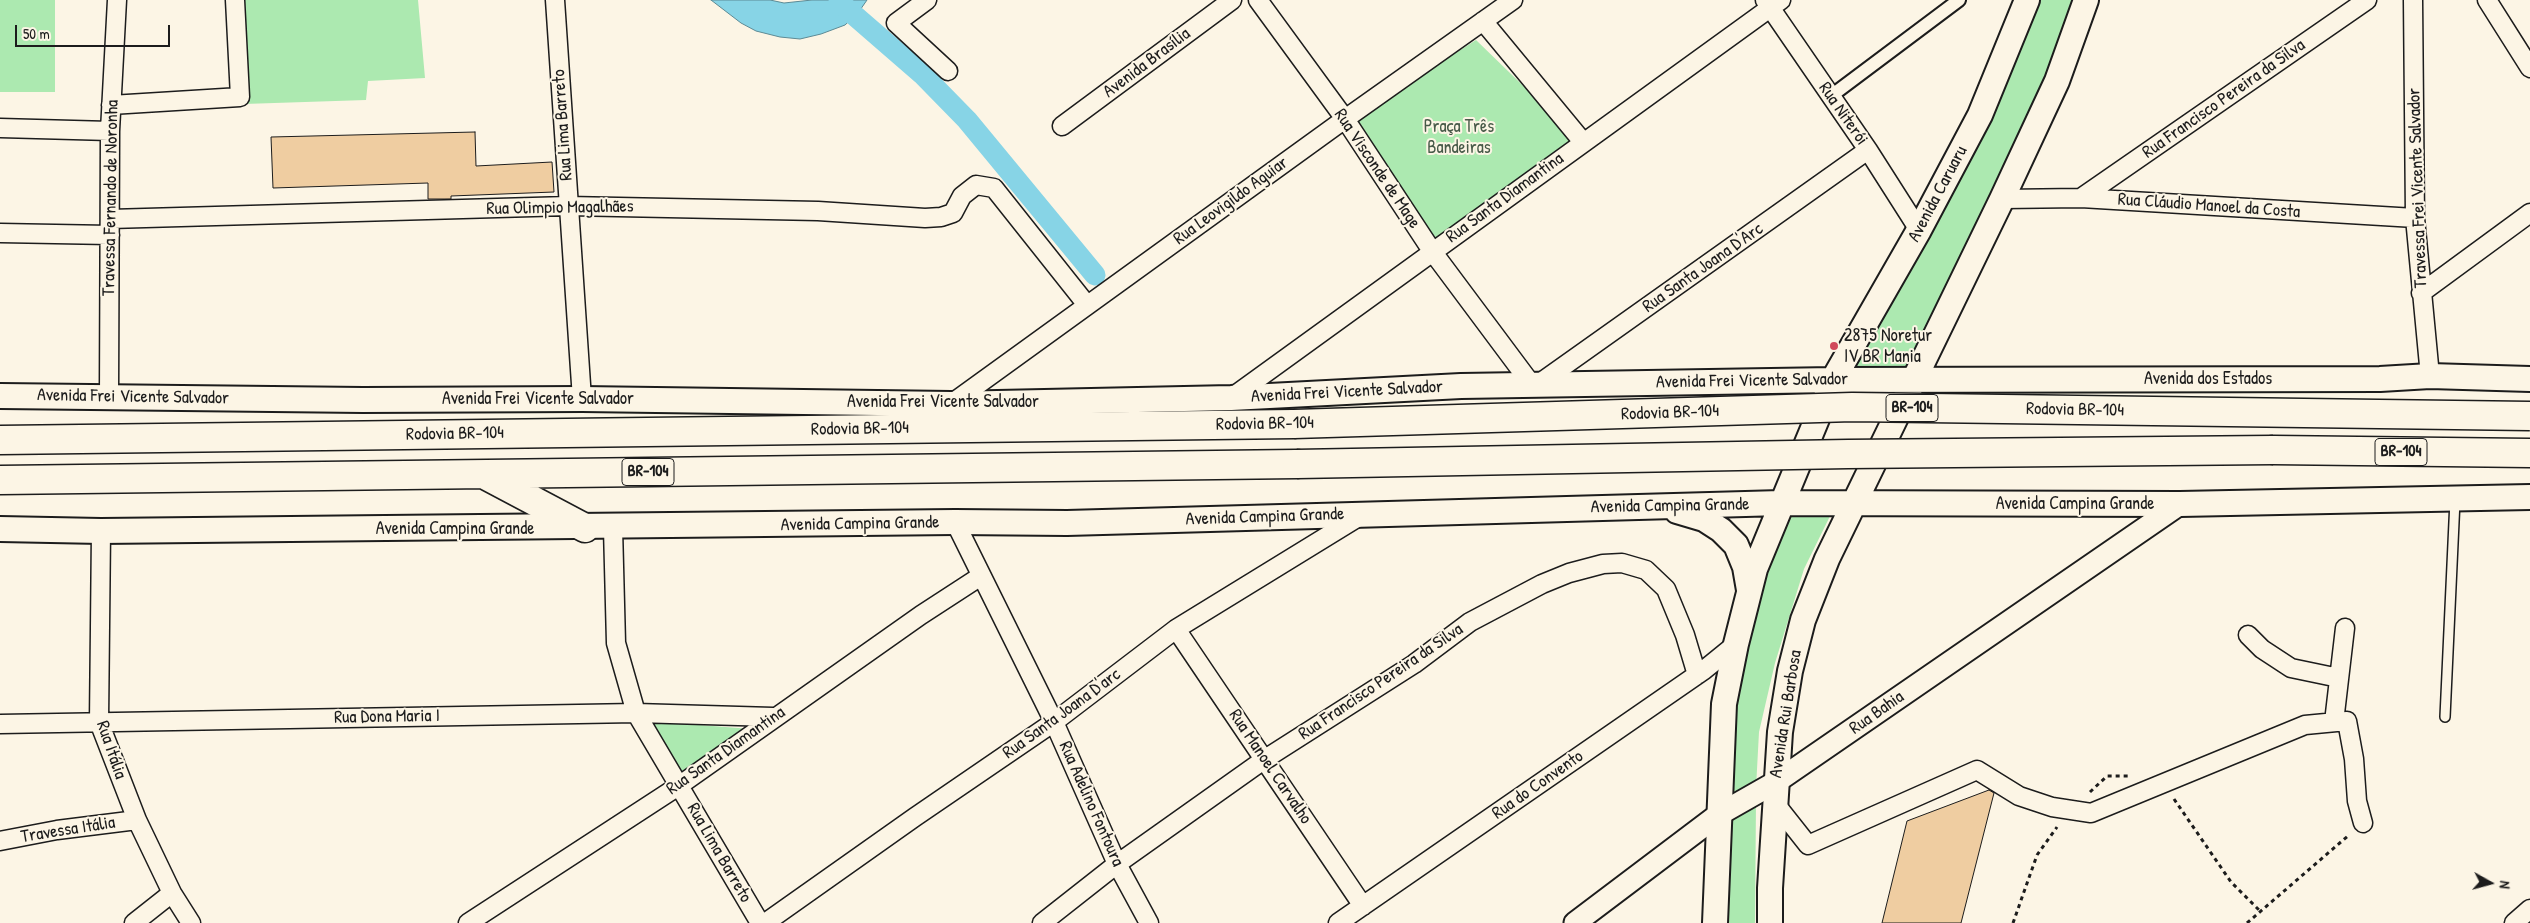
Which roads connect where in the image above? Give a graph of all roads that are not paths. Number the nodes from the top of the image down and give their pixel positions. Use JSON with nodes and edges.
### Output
{"nodes":[{"id":1,"x":117,"y":0,"type":"edge"},
{"id":2,"x":235,"y":0,"type":"edge"},
{"id":3,"x":555,"y":0,"type":"edge"},
{"id":4,"x":927,"y":0,"type":"edge"},
{"id":5,"x":1232,"y":0,"type":"edge"},
{"id":6,"x":1258,"y":0,"type":"edge"},
{"id":7,"x":1513,"y":0,"type":"edge"},
{"id":8,"x":1959,"y":0,"type":"edge"},
{"id":9,"x":2027,"y":0,"type":"edge"},
{"id":10,"x":2086,"y":0,"type":"edge"},
{"id":11,"x":2367,"y":0,"type":"edge"},
{"id":12,"x":2413,"y":0,"type":"edge"},
{"id":13,"x":2487,"y":0,"type":"edge"},
{"id":14,"x":1772,"y":3,"type":"edge"},
{"id":15,"x":1483,"y":21,"type":"junction"},
{"id":16,"x":2530,"y":68,"type":"edge"},
{"id":17,"x":948,"y":71,"type":"dead end"},
{"id":18,"x":1831,"y":96,"type":"junction"},
{"id":19,"x":111,"y":106,"type":"junction"},
{"id":20,"x":1345,"y":119,"type":"junction"},
{"id":21,"x":1062,"y":126,"type":"dead end"},
{"id":22,"x":0,"y":128,"type":"edge"},
{"id":23,"x":110,"y":131,"type":"junction"},
{"id":24,"x":1583,"y":142,"type":"junction"},
{"id":25,"x":1868,"y":150,"type":"junction"},
{"id":26,"x":2081,"y":198,"type":"junction"},
{"id":27,"x":2002,"y":199,"type":"junction"},
{"id":28,"x":568,"y":206,"type":"junction"},
{"id":29,"x":2530,"y":213,"type":"edge"},
{"id":30,"x":2415,"y":218,"type":"junction"},
{"id":31,"x":110,"y":227,"type":"junction"},
{"id":32,"x":1919,"y":230,"type":"junction"},
{"id":33,"x":0,"y":233,"type":"edge"},
{"id":34,"x":1432,"y":251,"type":"junction"},
{"id":35,"x":2421,"y":293,"type":"junction"},
{"id":36,"x":1087,"y":305,"type":"junction"},
{"id":37,"x":2430,"y":376,"type":"junction"},
{"id":38,"x":2530,"y":379,"type":"edge"},
{"id":39,"x":1833,"y":380,"type":"junction"},
{"id":40,"x":1885,"y":380,"type":"joint"},
{"id":41,"x":1913,"y":380,"type":"junction"},
{"id":42,"x":1534,"y":385,"type":"junction"},
{"id":43,"x":0,"y":396,"type":"edge"},
{"id":44,"x":110,"y":397,"type":"junction"},
{"id":45,"x":1231,"y":398,"type":"junction"},
{"id":46,"x":582,"y":399,"type":"junction"},
{"id":47,"x":951,"y":404,"type":"junction"},
{"id":48,"x":2530,"y":416,"type":"edge"},
{"id":49,"x":0,"y":440,"type":"edge"},
{"id":50,"x":2530,"y":453,"type":"edge"},
{"id":51,"x":484,"y":474,"type":"junction"},
{"id":52,"x":0,"y":480,"type":"edge"},
{"id":53,"x":2530,"y":497,"type":"edge"},
{"id":54,"x":2456,"y":498,"type":"junction"},
{"id":55,"x":1780,"y":503,"type":"junction"},
{"id":56,"x":1854,"y":504,"type":"junction"},
{"id":57,"x":2180,"y":504,"type":"junction"},
{"id":58,"x":1662,"y":506,"type":"junction"},
{"id":59,"x":1364,"y":513,"type":"junction"},
{"id":60,"x":955,"y":522,"type":"junction"},
{"id":61,"x":584,"y":528,"type":"junction"},
{"id":62,"x":613,"y":528,"type":"junction"},
{"id":63,"x":0,"y":529,"type":"edge"},
{"id":64,"x":101,"y":532,"type":"junction"},
{"id":65,"x":981,"y":576,"type":"junction"},
{"id":66,"x":1750,"y":590,"type":"junction"},
{"id":67,"x":2345,"y":628,"type":"dead end"},
{"id":68,"x":1176,"y":629,"type":"junction"},
{"id":69,"x":2248,"y":636,"type":"dead end"},
{"id":70,"x":1736,"y":644,"type":"junction"},
{"id":71,"x":1696,"y":675,"type":"junction"},
{"id":72,"x":2339,"y":678,"type":"junction"},
{"id":73,"x":636,"y":713,"type":"junction"},
{"id":74,"x":774,"y":717,"type":"junction"},
{"id":75,"x":2445,"y":718,"type":"dead end"},
{"id":76,"x":99,"y":722,"type":"junction"},
{"id":77,"x":1054,"y":722,"type":"junction"},
{"id":78,"x":2334,"y":722,"type":"junction"},
{"id":79,"x":0,"y":724,"type":"edge"},
{"id":80,"x":1265,"y":759,"type":"junction"},
{"id":81,"x":680,"y":785,"type":"junction"},
{"id":82,"x":1775,"y":792,"type":"junction"},
{"id":83,"x":1718,"y":816,"type":"junction"},
{"id":84,"x":137,"y":820,"type":"junction"},
{"id":85,"x":2363,"y":822,"type":"road end"},
{"id":86,"x":0,"y":841,"type":"edge"},
{"id":87,"x":1117,"y":864,"type":"junction"},
{"id":88,"x":172,"y":893,"type":"junction"},
{"id":89,"x":1363,"y":906,"type":"junction"},
{"id":90,"x":2530,"y":909,"type":"edge"},
{"id":91,"x":134,"y":923,"type":"edge"},
{"id":92,"x":191,"y":923,"type":"edge"},
{"id":93,"x":468,"y":923,"type":"edge"},
{"id":94,"x":760,"y":923,"type":"edge"},
{"id":95,"x":765,"y":923,"type":"edge"},
{"id":96,"x":1042,"y":923,"type":"edge"},
{"id":97,"x":1149,"y":923,"type":"edge"},
{"id":98,"x":1338,"y":923,"type":"edge"},
{"id":99,"x":1575,"y":923,"type":"edge"},
{"id":100,"x":1715,"y":923,"type":"edge"},
{"id":101,"x":1770,"y":923,"type":"edge"},
{"id":102,"x":2514,"y":923,"type":"edge"}],
"edges":[{"from":1,"to":19,"type":"street","name":"Travessa Fernando de Noronha"},
{"from":2,"to":19,"type":"street"},
{"from":3,"to":28,"type":"street","name":"Rua Lima Barreto"},
{"from":4,"to":17,"type":"street"},
{"from":5,"to":21,"type":"street","name":"Avenida Brasília"},
{"from":6,"to":20,"type":"street","name":"Rua Visconde de Mage"},
{"from":7,"to":15,"type":"street","name":"Rua Leovigildo Aguiar"},
{"from":8,"to":18,"type":"street"},
{"from":9,"to":32,"type":"main road","name":"Avenida Caruaru"},
{"from":10,"to":27,"type":"main road"},
{"from":11,"to":26,"type":"street","name":"Rua Francisco Pereira da Silva"},
{"from":12,"to":30,"type":"street","name":"Travessa Frei Vicente Salvador"},
{"from":13,"to":16,"type":"street"},
{"from":14,"to":18,"type":"street","name":"Rua Niterói"},
{"from":14,"to":24,"type":"street","name":"Rua Santa Diamantina"},
{"from":15,"to":20,"type":"street","name":"Rua Leovigildo Aguiar"},
{"from":15,"to":24,"type":"street"},
{"from":18,"to":25,"type":"street","name":"Rua Niterói"},
{"from":19,"to":23,"type":"street","name":"Travessa Fernando de Noronha"},
{"from":20,"to":34,"type":"street","name":"Rua Visconde de Mage"},
{"from":20,"to":36,"type":"street","name":"Rua Leovigildo Aguiar"},
{"from":22,"to":23,"type":"street"},
{"from":23,"to":31,"type":"street","name":"Travessa Fernando de Noronha"},
{"from":24,"to":34,"type":"street","name":"Rua Santa Diamantina"},
{"from":25,"to":32,"type":"street","name":"Rua Niterói"},
{"from":25,"to":42,"type":"street","name":"Rua Santa Joana D'Arc"},
{"from":26,"to":27,"type":"street","name":"Rua Cláudio Manoel da Costa"},
{"from":26,"to":30,"type":"street","name":"Rua Cláudio Manoel da Costa"},
{"from":27,"to":41,"type":"main road"},
{"from":28,"to":31,"type":"street","name":"Rua Olimpio Magalhães"},
{"from":28,"to":36,"type":"street","name":"Rua Olimpio Magalhães"},
{"from":28,"to":46,"type":"street","name":"Rua Lima Barreto"},
{"from":29,"to":35,"type":"street"},
{"from":30,"to":35,"type":"street","name":"Travessa Frei Vicente Salvador"},
{"from":31,"to":33,"type":"street","name":"Rua Olimpio Magalhães"},
{"from":31,"to":44,"type":"street","name":"Travessa Fernando de Noronha"},
{"from":32,"to":39,"type":"main road","name":"Avenida Caruaru"},
{"from":34,"to":42,"type":"street","name":"Rua Visconde de Mage"},
{"from":34,"to":45,"type":"street","name":"Rua Santa Diamantina"},
{"from":35,"to":37,"type":"street","name":"Travessa Frei Vicente Salvador"},
{"from":36,"to":47,"type":"street","name":"Rua Leovigildo Aguiar"},
{"from":37,"to":38,"type":"main road","name":"Avenida dos Estados"},
{"from":37,"to":41,"type":"main road","name":"Avenida dos Estados"},
{"from":39,"to":40,"type":"main road","name":"Avenida Frei Vicente Salvador"},
{"from":39,"to":42,"type":"main road","name":"Avenida Frei Vicente Salvador"},
{"from":39,"to":55,"type":"main road"},
{"from":40,"to":41,"type":"main road","name":"Avenida dos Estados"},
{"from":41,"to":56,"type":"main road","name":"Avenida Rui Barbosa"},
{"from":42,"to":45,"type":"main road","name":"Avenida Frei Vicente Salvador"},
{"from":43,"to":44,"type":"main road","name":"Avenida Frei Vicente Salvador"},
{"from":44,"to":46,"type":"main road","name":"Avenida Frei Vicente Salvador"},
{"from":45,"to":47,"type":"main road","name":"Avenida Frei Vicente Salvador"},
{"from":46,"to":47,"type":"main road","name":"Avenida Frei Vicente Salvador"},
{"from":48,"to":49,"type":"highway","name":"Rodovia BR-104","number":"BR-104","bridge":true},
{"from":50,"to":51,"type":"highway","number":"BR-104","bridge":true},
{"from":51,"to":52,"type":"highway","number":"BR-104"},
{"from":51,"to":61,"type":"highway"},
{"from":53,"to":54,"type":"main road","name":"Avenida Campina Grande"},
{"from":54,"to":57,"type":"main road","name":"Avenida Campina Grande"},
{"from":54,"to":75,"type":"lane"},
{"from":55,"to":56,"type":"main road","name":"Avenida Campina Grande"},
{"from":55,"to":58,"type":"main road","name":"Avenida Campina Grande"},
{"from":55,"to":66,"type":"main road"},
{"from":56,"to":57,"type":"main road","name":"Avenida Campina Grande"},
{"from":56,"to":82,"type":"main road","name":"Avenida Rui Barbosa"},
{"from":57,"to":82,"type":"street","name":"Rua Bahia"},
{"from":58,"to":59,"type":"main road","name":"Avenida Campina Grande"},
{"from":58,"to":66,"type":"main road"},
{"from":59,"to":60,"type":"main road","name":"Avenida Campina Grande"},
{"from":59,"to":68,"type":"street","name":"Rua Santa Joana D'arc"},
{"from":60,"to":62,"type":"main road","name":"Avenida Campina Grande"},
{"from":60,"to":65,"type":"street","name":"Rua Adelino Fontoura"},
{"from":61,"to":62,"type":"main road","name":"Avenida Campina Grande"},
{"from":61,"to":64,"type":"main road","name":"Avenida Campina Grande"},
{"from":62,"to":73,"type":"street","name":"Rua Lima Barreto"},
{"from":63,"to":64,"type":"main road","name":"Avenida Campina Grande"},
{"from":64,"to":76,"type":"street","name":"Rua Itália"},
{"from":65,"to":74,"type":"street","name":"Rua Santa Diamantina"},
{"from":65,"to":77,"type":"street","name":"Rua Adelino Fontoura"},
{"from":66,"to":70,"type":"main road"},
{"from":67,"to":72,"type":"street"},
{"from":68,"to":77,"type":"street","name":"Rua Santa Joana D'arc"},
{"from":68,"to":80,"type":"street","name":"Rua Manoel Carvalho"},
{"from":69,"to":72,"type":"street"},
{"from":70,"to":71,"type":"street","name":"Rua do Convento"},
{"from":70,"to":83,"type":"main road"},
{"from":71,"to":80,"type":"street","name":"Rua Francisco Pereira da Silva"},
{"from":71,"to":89,"type":"street","name":"Rua do Convento"},
{"from":72,"to":78,"type":"street"},
{"from":73,"to":74,"type":"street","name":"Rua Dona Maria I"},
{"from":73,"to":76,"type":"street","name":"Rua Dona Maria I"},
{"from":73,"to":81,"type":"street","name":"Rua Lima Barreto"},
{"from":74,"to":81,"type":"street","name":"Rua Santa Diamantina"},
{"from":76,"to":79,"type":"street","name":"Rua Dona Maria I"},
{"from":76,"to":84,"type":"street","name":"Rua Itália"},
{"from":77,"to":87,"type":"street","name":"Rua Adelino Fontoura"},
{"from":77,"to":95,"type":"street","name":"Rua Santa Joana D'arc"},
{"from":78,"to":82,"type":"street"},
{"from":78,"to":85,"type":"street"},
{"from":80,"to":87,"type":"street","name":"Rua Francisco Pereira da Silva"},
{"from":80,"to":89,"type":"street","name":"Rua Manoel Carvalho"},
{"from":81,"to":93,"type":"street","name":"Rua Santa Diamantina"},
{"from":81,"to":94,"type":"street","name":"Rua Lima Barreto"},
{"from":82,"to":83,"type":"street","name":"Rua Bahia"},
{"from":82,"to":101,"type":"main road","name":"Avenida Rui Barbosa"},
{"from":83,"to":99,"type":"street","name":"Rua Bahia"},
{"from":83,"to":100,"type":"main road"},
{"from":84,"to":86,"type":"street","name":"Travessa Itália"},
{"from":84,"to":88,"type":"street","name":"Rua Itália"},
{"from":87,"to":96,"type":"street","name":"Rua Francisco Pereira da Silva"},
{"from":87,"to":97,"type":"street","name":"Rua Adelino Fontoura"},
{"from":88,"to":91,"type":"street"},
{"from":88,"to":92,"type":"street","name":"Rua Itália"},
{"from":89,"to":98,"type":"street","name":"Rua do Convento"},
{"from":90,"to":102,"type":"street"}]}
